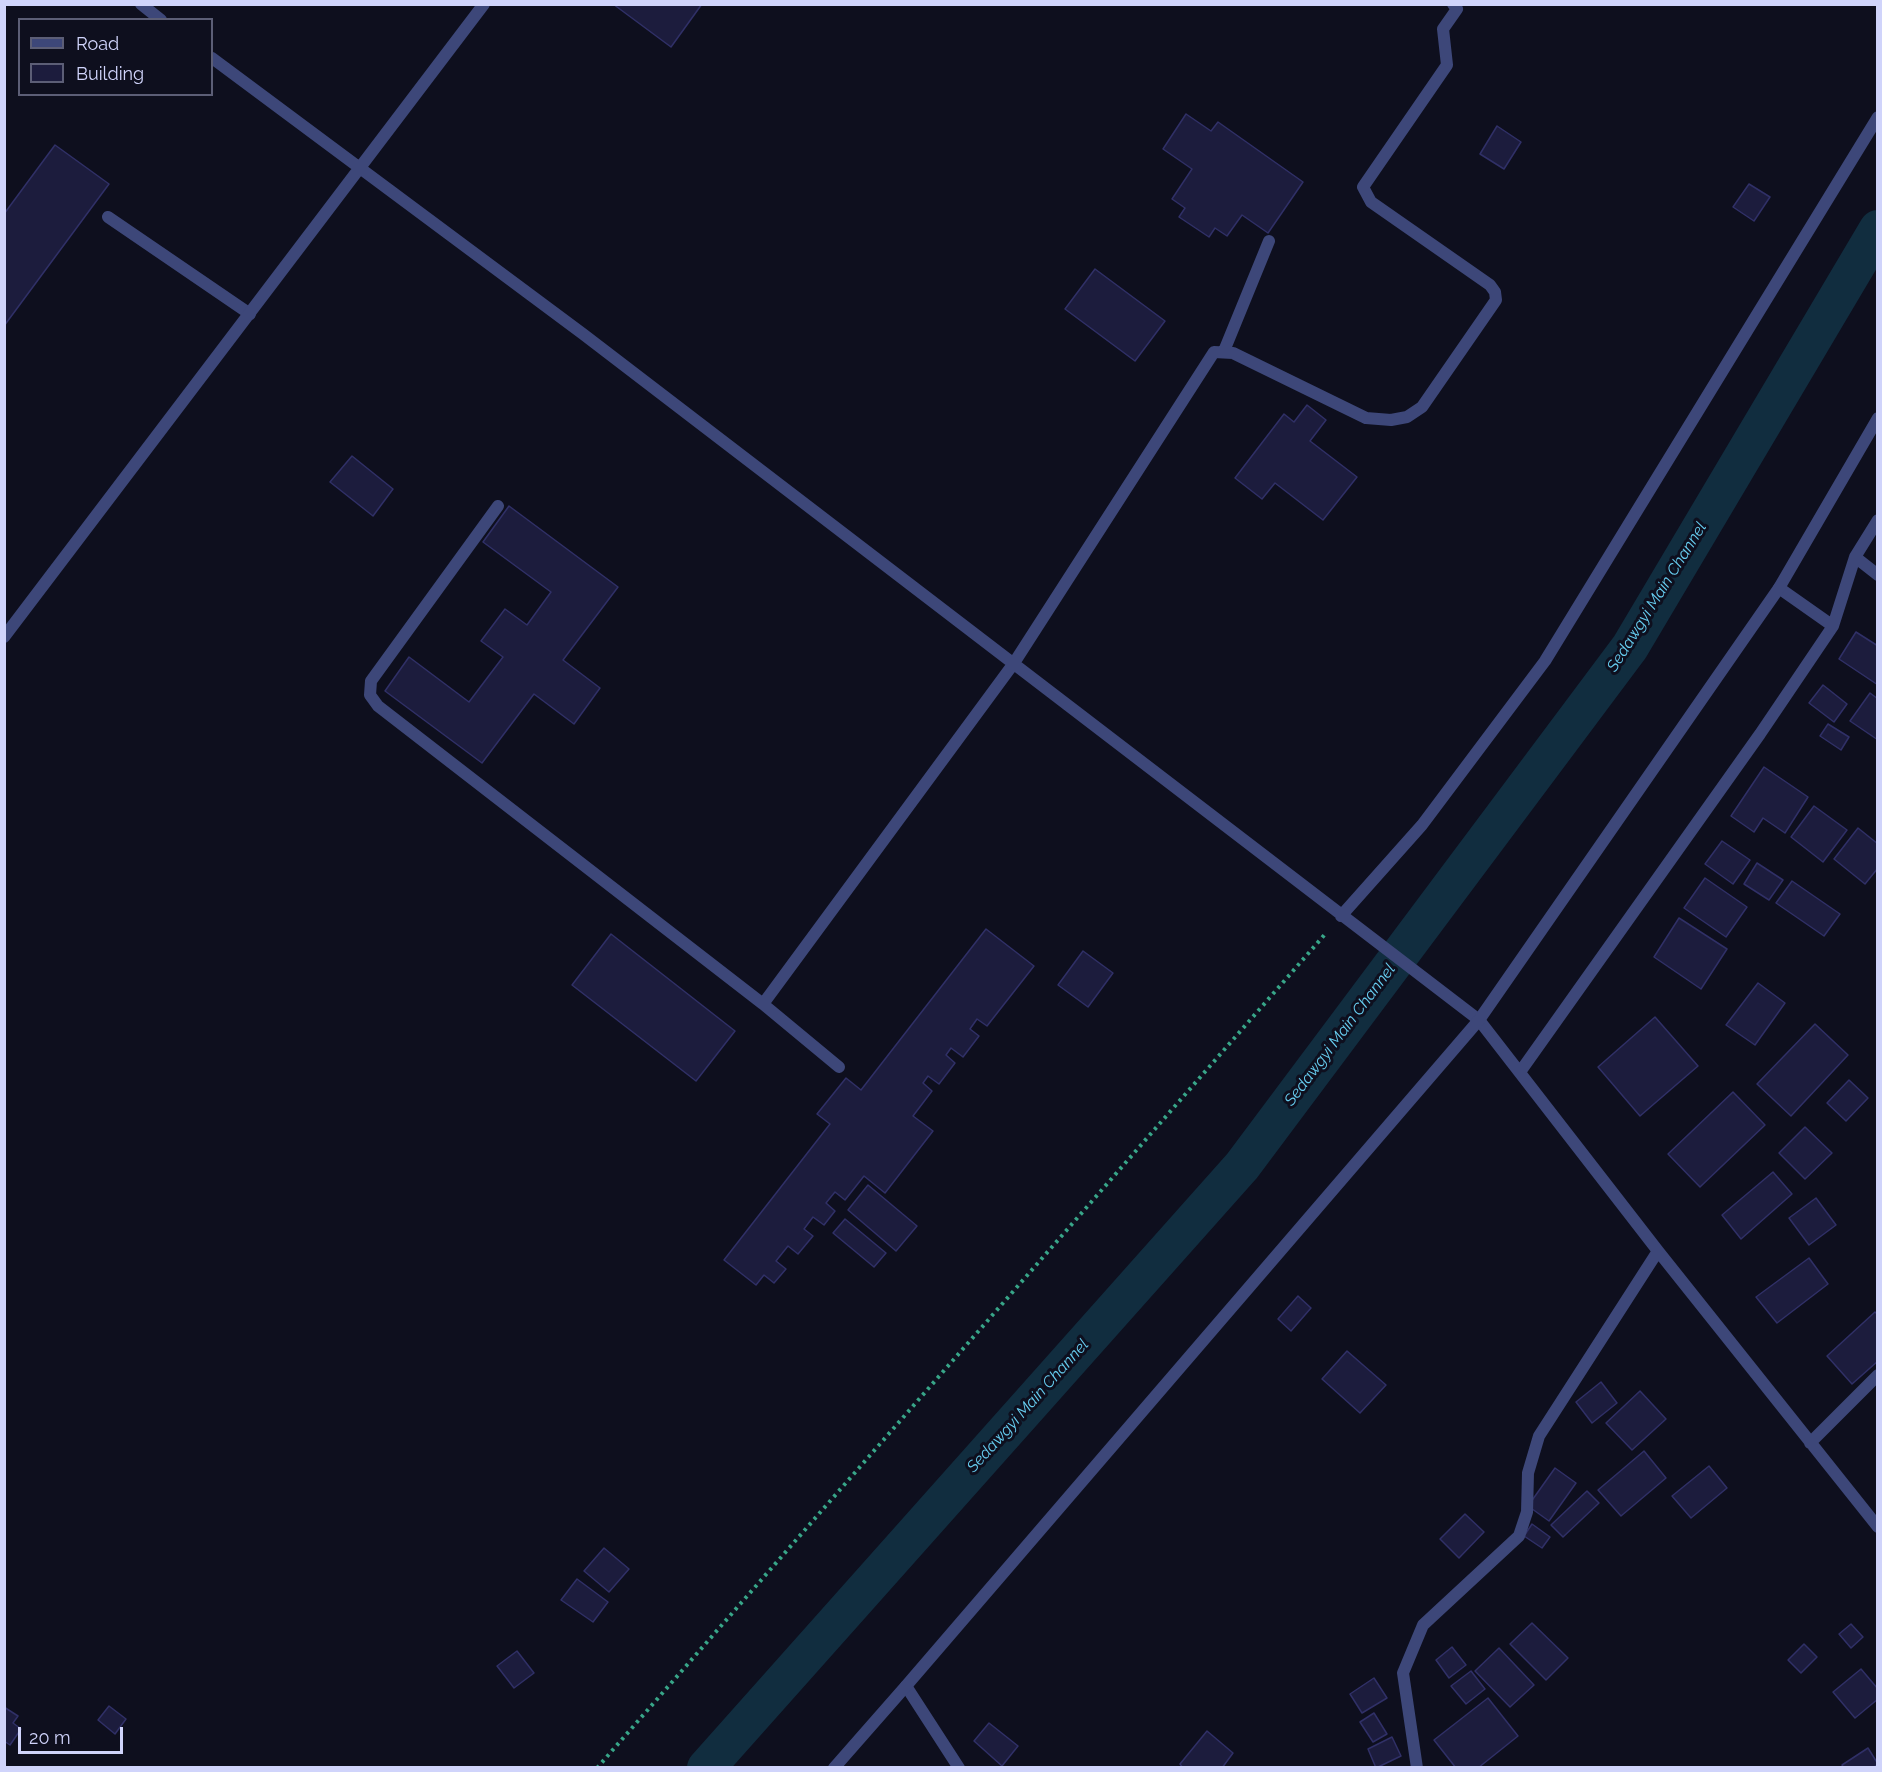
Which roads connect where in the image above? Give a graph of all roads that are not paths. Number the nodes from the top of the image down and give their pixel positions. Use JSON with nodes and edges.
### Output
{"nodes":[{"id":1,"x":141,"y":4,"type":"edge"},
{"id":2,"x":484,"y":4,"type":"edge"},
{"id":3,"x":1453,"y":4,"type":"edge"},
{"id":4,"x":158,"y":18,"type":"edge"},
{"id":5,"x":213,"y":59,"type":"edge"},
{"id":6,"x":1878,"y":117,"type":"edge"},
{"id":7,"x":360,"y":169,"type":"junction"},
{"id":8,"x":108,"y":216,"type":"dead end"},
{"id":9,"x":1269,"y":241,"type":"dead end"},
{"id":10,"x":250,"y":314,"type":"junction"},
{"id":11,"x":1224,"y":351,"type":"junction"},
{"id":12,"x":1878,"y":418,"type":"edge"},
{"id":13,"x":498,"y":506,"type":"dead end"},
{"id":14,"x":1878,"y":520,"type":"edge"},
{"id":15,"x":1855,"y":557,"type":"junction"},
{"id":16,"x":1878,"y":575,"type":"edge"},
{"id":17,"x":1779,"y":588,"type":"junction"},
{"id":18,"x":1833,"y":626,"type":"junction"},
{"id":19,"x":4,"y":637,"type":"edge"},
{"id":20,"x":1014,"y":663,"type":"junction"},
{"id":21,"x":1341,"y":915,"type":"junction"},
{"id":22,"x":763,"y":1004,"type":"junction"},
{"id":23,"x":1479,"y":1020,"type":"junction"},
{"id":24,"x":839,"y":1067,"type":"dead end"},
{"id":25,"x":1520,"y":1072,"type":"junction"},
{"id":26,"x":1658,"y":1251,"type":"junction"},
{"id":27,"x":1878,"y":1375,"type":"edge"},
{"id":28,"x":1810,"y":1443,"type":"junction"},
{"id":29,"x":1878,"y":1527,"type":"edge"},
{"id":30,"x":906,"y":1686,"type":"junction"},
{"id":31,"x":834,"y":1767,"type":"edge"},
{"id":32,"x":959,"y":1767,"type":"edge"},
{"id":33,"x":1417,"y":1767,"type":"edge"}],
"edges":[{"from":1,"to":4,"type":"street"},
{"from":2,"to":7,"type":"street"},
{"from":3,"to":11,"type":"street"},
{"from":5,"to":7,"type":"street"},
{"from":6,"to":21,"type":"street"},
{"from":7,"to":10,"type":"street"},
{"from":7,"to":20,"type":"street"},
{"from":8,"to":10,"type":"street"},
{"from":9,"to":11,"type":"street"},
{"from":10,"to":19,"type":"street"},
{"from":11,"to":20,"type":"street"},
{"from":12,"to":17,"type":"street"},
{"from":13,"to":22,"type":"street"},
{"from":14,"to":15,"type":"street"},
{"from":15,"to":16,"type":"street"},
{"from":15,"to":18,"type":"street"},
{"from":17,"to":18,"type":"street"},
{"from":17,"to":23,"type":"street"},
{"from":18,"to":25,"type":"street"},
{"from":20,"to":21,"type":"street"},
{"from":20,"to":22,"type":"street"},
{"from":21,"to":23,"type":"street"},
{"from":22,"to":24,"type":"street"},
{"from":23,"to":25,"type":"street"},
{"from":23,"to":30,"type":"street"},
{"from":25,"to":26,"type":"street"},
{"from":26,"to":28,"type":"street"},
{"from":26,"to":33,"type":"street"},
{"from":27,"to":28,"type":"street"},
{"from":28,"to":29,"type":"street"},
{"from":30,"to":31,"type":"street"},
{"from":30,"to":32,"type":"street"}]}
